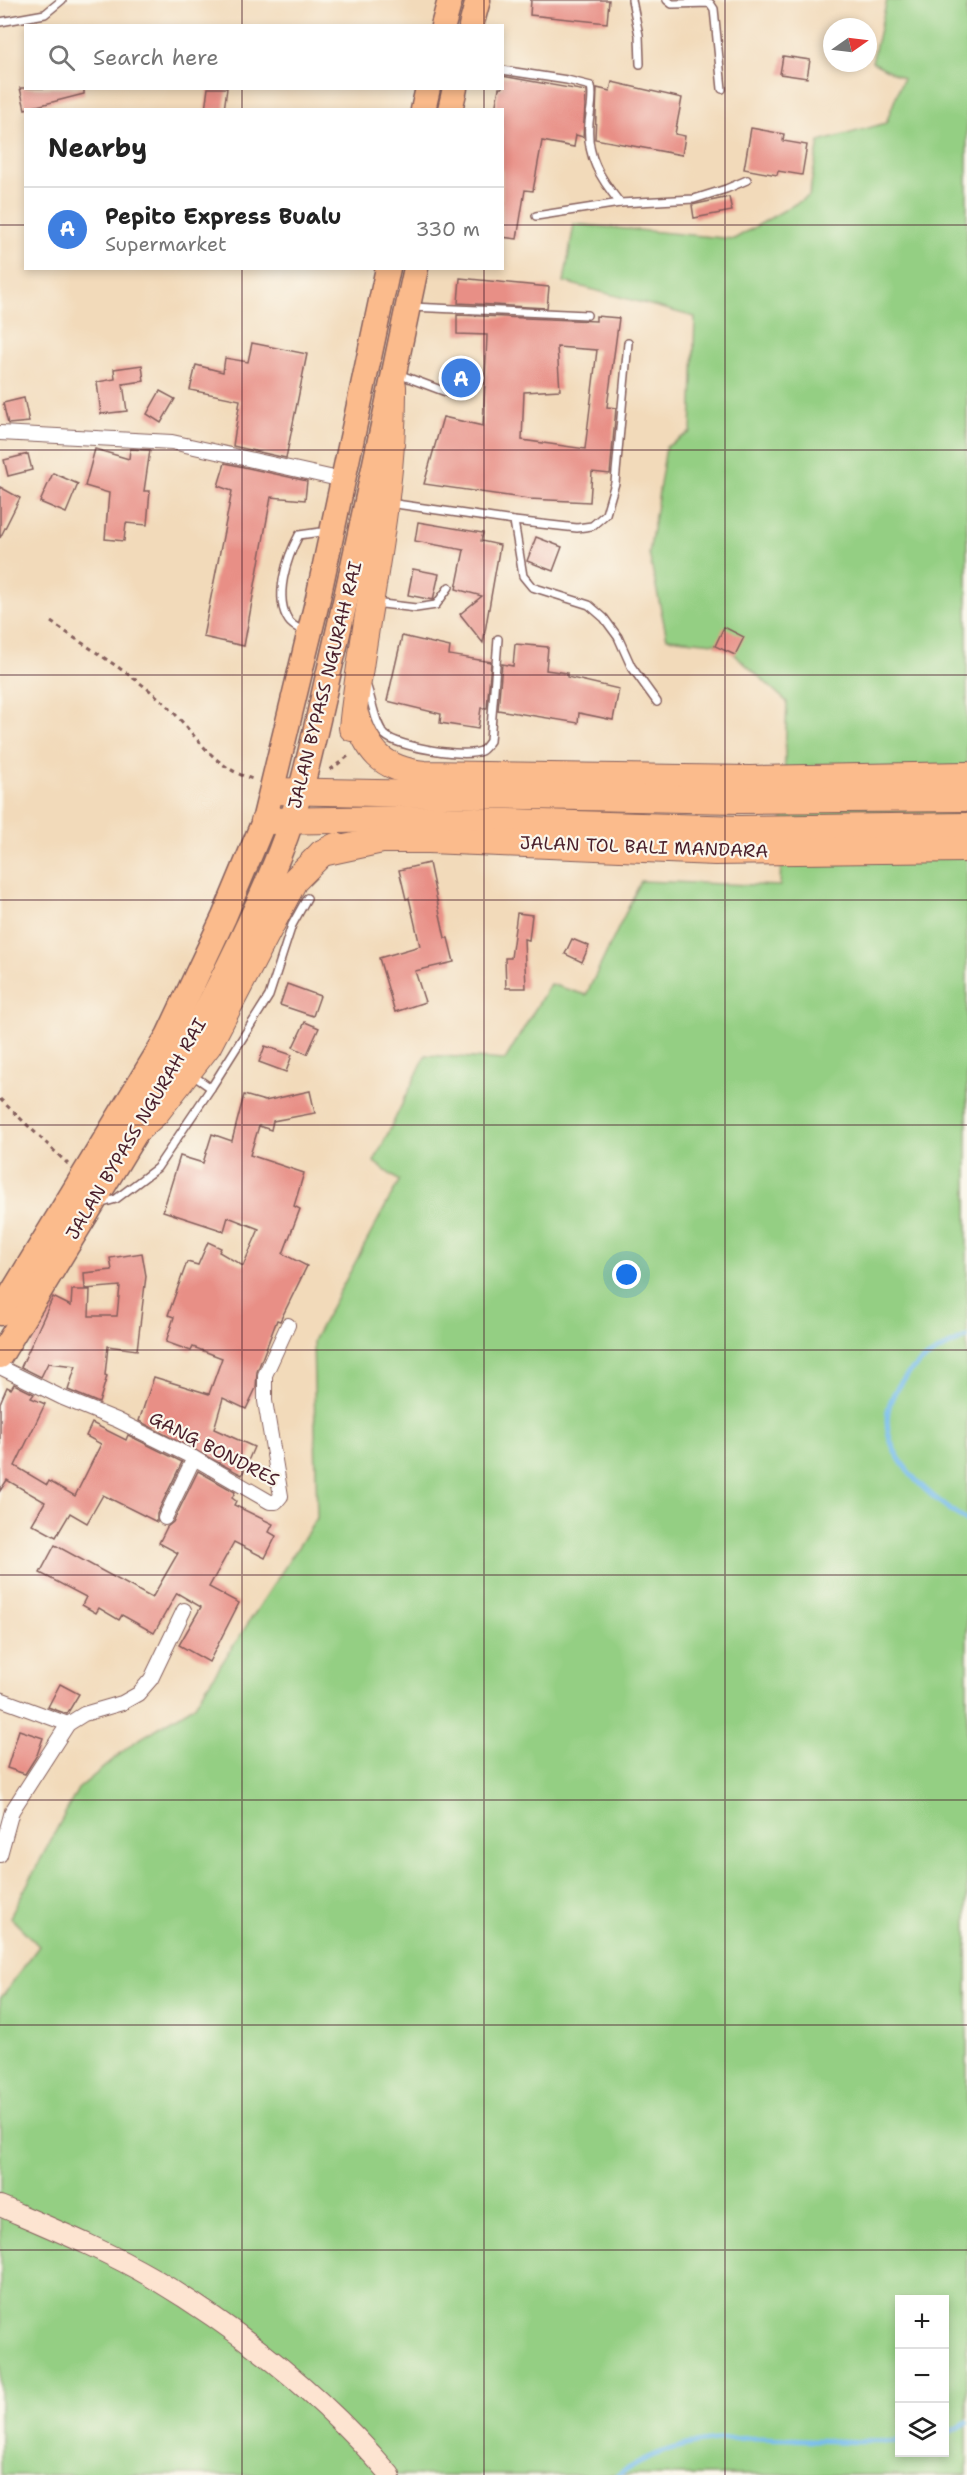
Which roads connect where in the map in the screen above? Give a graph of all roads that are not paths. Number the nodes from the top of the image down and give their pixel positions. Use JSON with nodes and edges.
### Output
{"nodes":[{"id":1,"x":62,"y":0,"type":"edge"},
{"id":2,"x":450,"y":0,"type":"edge"},
{"id":3,"x":478,"y":0,"type":"edge"},
{"id":4,"x":632,"y":0,"type":"edge"},
{"id":5,"x":668,"y":0,"type":"edge"},
{"id":6,"x":0,"y":22,"type":"edge"},
{"id":7,"x":444,"y":24,"type":"edge"},
{"id":8,"x":472,"y":24,"type":"edge"},
{"id":9,"x":640,"y":64,"type":"dead end"},
{"id":10,"x":504,"y":70,"type":"edge"},
{"id":11,"x":722,"y":89,"type":"dead end"},
{"id":12,"x":428,"y":90,"type":"edge"},
{"id":13,"x":455,"y":90,"type":"edge"},
{"id":14,"x":423,"y":108,"type":"edge"},
{"id":15,"x":450,"y":108,"type":"edge"},
{"id":16,"x":747,"y":180,"type":"dead end"},
{"id":17,"x":620,"y":203,"type":"junction"},
{"id":18,"x":536,"y":216,"type":"dead end"},
{"id":19,"x":388,"y":270,"type":"edge"},
{"id":20,"x":416,"y":270,"type":"edge"},
{"id":21,"x":408,"y":306,"type":"junction"},
{"id":22,"x":587,"y":315,"type":"dead end"},
{"id":23,"x":628,"y":343,"type":"dead end"},
{"id":24,"x":394,"y":380,"type":"junction"},
{"id":25,"x":454,"y":395,"type":"dead end"},
{"id":26,"x":0,"y":433,"type":"edge"},
{"id":27,"x":344,"y":480,"type":"junction"},
{"id":28,"x":378,"y":501,"type":"junction"},
{"id":29,"x":514,"y":521,"type":"junction"},
{"id":30,"x":332,"y":531,"type":"junction"},
{"id":31,"x":449,"y":587,"type":"dead end"},
{"id":32,"x":359,"y":599,"type":"junction"},
{"id":33,"x":309,"y":635,"type":"junction"},
{"id":34,"x":498,"y":639,"type":"dead end"},
{"id":35,"x":344,"y":667,"type":"junction"},
{"id":36,"x":657,"y":702,"type":"dead end"},
{"id":37,"x":354,"y":712,"type":"junction"},
{"id":38,"x":967,"y":776,"type":"edge"},
{"id":39,"x":740,"y":786,"type":"junction"},
{"id":40,"x":274,"y":788,"type":"junction"},
{"id":41,"x":301,"y":793,"type":"junction"},
{"id":42,"x":967,"y":798,"type":"edge"},
{"id":43,"x":409,"y":806,"type":"junction"},
{"id":44,"x":292,"y":819,"type":"junction"},
{"id":45,"x":264,"y":821,"type":"junction"},
{"id":46,"x":566,"y":824,"type":"junction"},
{"id":47,"x":967,"y":826,"type":"edge"},
{"id":48,"x":741,"y":840,"type":"junction"},
{"id":49,"x":967,"y":849,"type":"edge"},
{"id":50,"x":715,"y":852,"type":"junction"},
{"id":51,"x":322,"y":853,"type":"junction"},
{"id":52,"x":307,"y":898,"type":"dead end"},
{"id":53,"x":181,"y":1069,"type":"junction"},
{"id":54,"x":211,"y":1088,"type":"junction"},
{"id":55,"x":138,"y":1129,"type":"joint"},
{"id":56,"x":91,"y":1206,"type":"junction"},
{"id":57,"x":0,"y":1313,"type":"edge"},
{"id":58,"x":288,"y":1325,"type":"dead end"},
{"id":59,"x":0,"y":1356,"type":"edge"},
{"id":60,"x":0,"y":1367,"type":"edge"},
{"id":61,"x":194,"y":1458,"type":"junction"},
{"id":62,"x":165,"y":1518,"type":"dead end"},
{"id":63,"x":184,"y":1610,"type":"dead end"},
{"id":64,"x":0,"y":1698,"type":"edge"},
{"id":65,"x":68,"y":1724,"type":"junction"},
{"id":66,"x":0,"y":1855,"type":"edge"},
{"id":67,"x":0,"y":2206,"type":"edge"},
{"id":68,"x":390,"y":2475,"type":"edge"}],
"edges":[{"from":1,"to":6,"type":"lane"},
{"from":2,"to":7,"type":"highway"},
{"from":3,"to":8,"type":"highway"},
{"from":4,"to":9,"type":"lane"},
{"from":5,"to":11,"type":"lane"},
{"from":10,"to":17,"type":"lane"},
{"from":12,"to":14,"type":"highway"},
{"from":13,"to":15,"type":"highway"},
{"from":16,"to":17,"type":"lane"},
{"from":17,"to":18,"type":"lane"},
{"from":19,"to":27,"type":"highway","name":"JALAN BYPASS NGURAH RAI"},
{"from":20,"to":21,"type":"highway"},
{"from":21,"to":22,"type":"lane"},
{"from":21,"to":24,"type":"highway"},
{"from":23,"to":29,"type":"lane"},
{"from":24,"to":25,"type":"lane"},
{"from":24,"to":28,"type":"highway","name":"JALAN TOL BALI MANDARA"},
{"from":26,"to":27,"type":"street"},
{"from":27,"to":30,"type":"highway","name":"JALAN BYPASS NGURAH RAI"},
{"from":28,"to":29,"type":"lane"},
{"from":28,"to":32,"type":"highway","name":"JALAN TOL BALI MANDARA"},
{"from":29,"to":36,"type":"lane"},
{"from":30,"to":33,"type":"highway","name":"JALAN BYPASS NGURAH RAI"},
{"from":30,"to":33,"type":"lane"},
{"from":31,"to":32,"type":"lane"},
{"from":32,"to":35,"type":"highway","name":"JALAN TOL BALI MANDARA"},
{"from":33,"to":40,"type":"highway","name":"JALAN BYPASS NGURAH RAI"},
{"from":34,"to":35,"type":"lane"},
{"from":35,"to":37,"type":"highway","name":"JALAN TOL BALI MANDARA"},
{"from":35,"to":41,"type":"highway","name":"JALAN BYPASS NGURAH RAI"},
{"from":37,"to":39,"type":"highway","name":"JALAN TOL BALI MANDARA"},
{"from":37,"to":43,"type":"highway","name":"JALAN TOL BALI MANDARA"},
{"from":38,"to":39,"type":"highway","name":"JALAN TOL BALI MANDARA"},
{"from":39,"to":42,"type":"highway","name":"JALAN TOL BALI MANDARA"},
{"from":39,"to":43,"type":"highway","name":"JALAN TOL BALI MANDARA"},
{"from":40,"to":41,"type":"highway","name":"JALAN TOL BALI MANDARA"},
{"from":40,"to":45,"type":"highway","name":"JALAN BYPASS NGURAH RAI"},
{"from":41,"to":43,"type":"highway","name":"JALAN TOL BALI MANDARA"},
{"from":41,"to":44,"type":"highway","name":"JALAN BYPASS NGURAH RAI"},
{"from":43,"to":44,"type":"highway","name":"JALAN TOL BALI MANDARA"},
{"from":43,"to":46,"type":"highway","name":"JALAN TOL BALI MANDARA"},
{"from":43,"to":51,"type":"highway","name":"JALAN TOL BALI MANDARA"},
{"from":44,"to":45,"type":"highway","name":"JALAN TOL BALI MANDARA"},
{"from":44,"to":53,"type":"highway","name":"JALAN BYPASS NGURAH RAI"},
{"from":45,"to":57,"type":"highway","name":"JALAN BYPASS NGURAH RAI"},
{"from":46,"to":48,"type":"highway","name":"JALAN TOL BALI MANDARA"},
{"from":46,"to":50,"type":"highway"},
{"from":47,"to":48,"type":"highway","name":"JALAN TOL BALI MANDARA"},
{"from":48,"to":49,"type":"highway","name":"JALAN TOL BALI MANDARA"},
{"from":48,"to":50,"type":"highway","name":"JALAN TOL BALI MANDARA"},
{"from":50,"to":51,"type":"highway","name":"JALAN TOL BALI MANDARA"},
{"from":51,"to":53,"type":"highway","name":"JALAN TOL BALI MANDARA"},
{"from":52,"to":54,"type":"lane"},
{"from":53,"to":54,"type":"lane"},
{"from":53,"to":55,"type":"highway","name":"JALAN TOL BALI MANDARA"},
{"from":54,"to":56,"type":"lane"},
{"from":55,"to":56,"type":"highway","name":"JALAN BYPASS NGURAH RAI"},
{"from":56,"to":59,"type":"highway","name":"JALAN BYPASS NGURAH RAI"},
{"from":58,"to":61,"type":"street","name":"GANG BONDRES"},
{"from":60,"to":61,"type":"street","name":"GANG BONDRES"},
{"from":61,"to":62,"type":"street"},
{"from":63,"to":65,"type":"street"},
{"from":64,"to":65,"type":"street"},
{"from":65,"to":66,"type":"street"},
{"from":67,"to":68,"type":"main road"}]}
